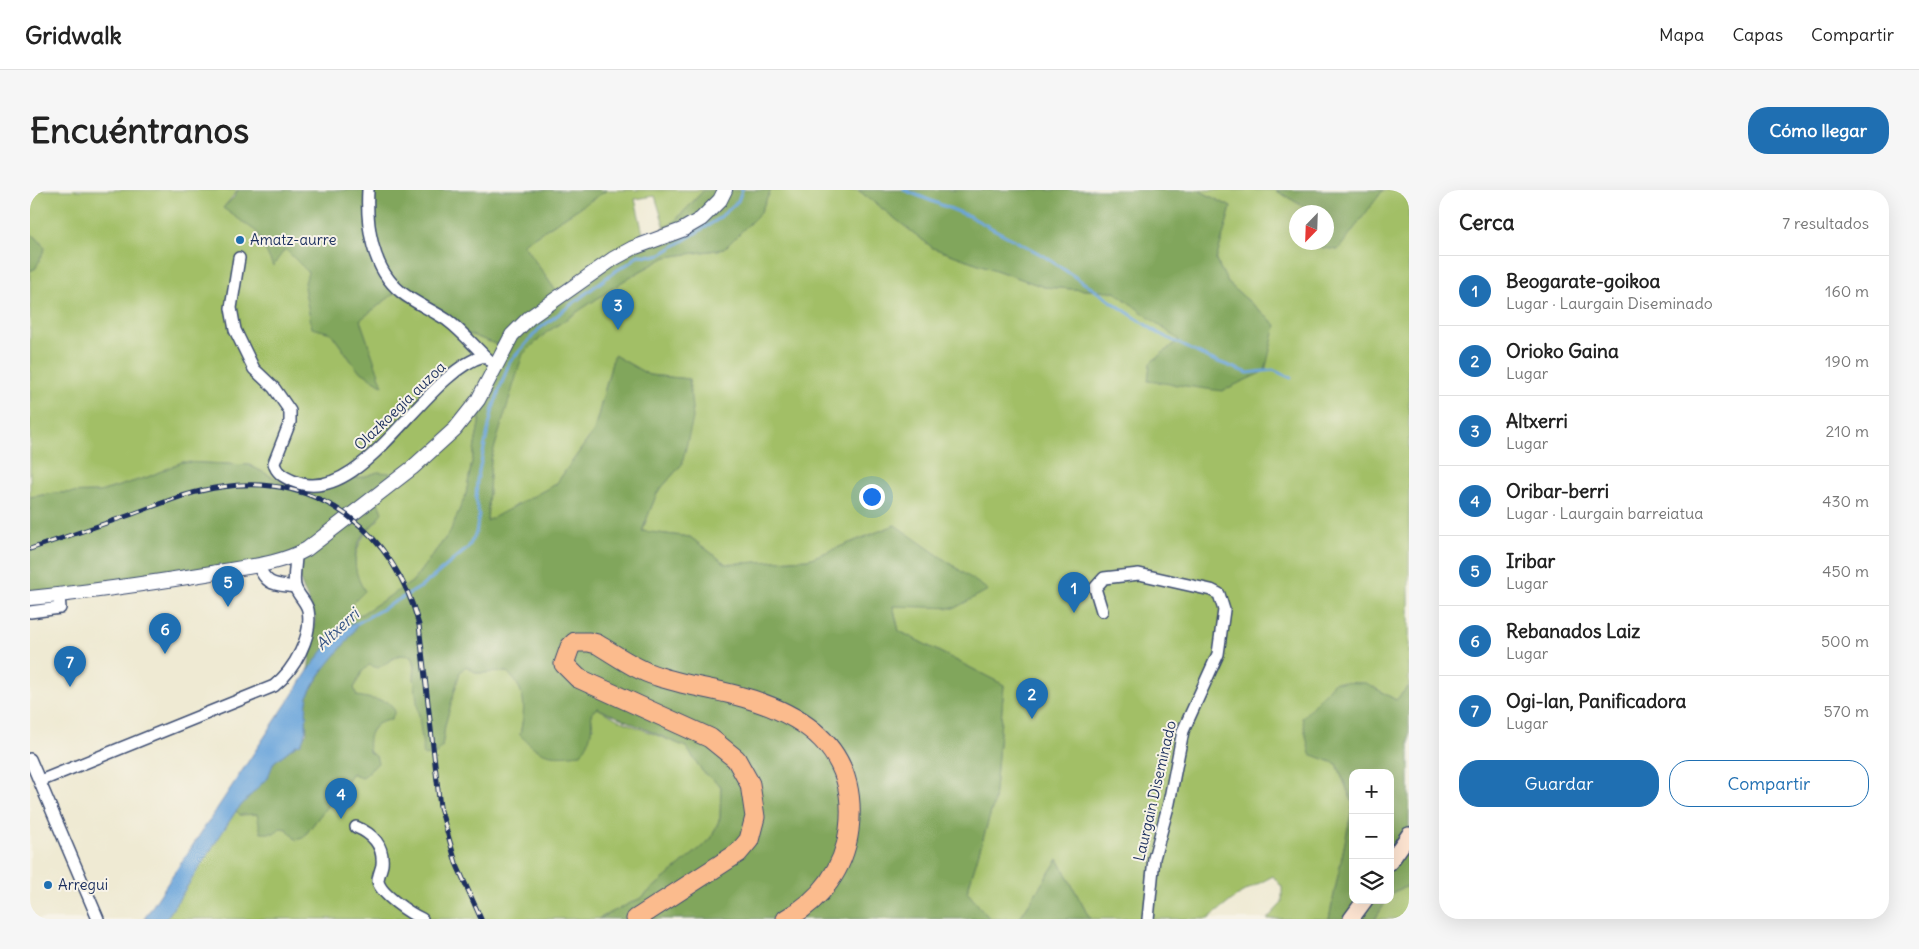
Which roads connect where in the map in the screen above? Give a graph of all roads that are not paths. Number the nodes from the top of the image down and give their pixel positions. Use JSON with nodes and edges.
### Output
{"nodes":[{"id":1,"x":368,"y":190,"type":"edge"},
{"id":2,"x":726,"y":190,"type":"edge"},
{"id":3,"x":239,"y":258,"type":"dead end"},
{"id":4,"x":484,"y":356,"type":"junction"},
{"id":5,"x":496,"y":366,"type":"junction"},
{"id":6,"x":296,"y":555,"type":"junction"},
{"id":7,"x":258,"y":565,"type":"junction"},
{"id":8,"x":295,"y":587,"type":"junction"},
{"id":9,"x":60,"y":595,"type":"junction"},
{"id":10,"x":30,"y":598,"type":"edge"},
{"id":11,"x":1102,"y":611,"type":"dead end"},
{"id":12,"x":30,"y":612,"type":"edge"},
{"id":13,"x":30,"y":758,"type":"edge"},
{"id":14,"x":40,"y":781,"type":"junction"},
{"id":15,"x":356,"y":827,"type":"dead end"},
{"id":16,"x":1409,"y":835,"type":"edge"},
{"id":17,"x":1392,"y":859,"type":"edge"},
{"id":18,"x":1362,"y":904,"type":"edge"},
{"id":19,"x":98,"y":919,"type":"edge"},
{"id":20,"x":422,"y":919,"type":"edge"},
{"id":21,"x":636,"y":919,"type":"edge"},
{"id":22,"x":786,"y":919,"type":"edge"},
{"id":23,"x":1148,"y":919,"type":"edge"},
{"id":24,"x":1351,"y":919,"type":"edge"}],
"edges":[{"from":1,"to":4,"type":"street"},
{"from":2,"to":5,"type":"street"},
{"from":3,"to":4,"type":"street","name":"Olazkoegia auzoa"},
{"from":4,"to":5,"type":"street"},
{"from":5,"to":6,"type":"street"},
{"from":6,"to":7,"type":"street"},
{"from":6,"to":8,"type":"street"},
{"from":7,"to":8,"type":"street"},
{"from":7,"to":9,"type":"street"},
{"from":8,"to":14,"type":"street"},
{"from":9,"to":10,"type":"street"},
{"from":9,"to":12,"type":"street"},
{"from":11,"to":23,"type":"street","name":"Laurgain Diseminado"},
{"from":13,"to":14,"type":"street"},
{"from":14,"to":19,"type":"street"},
{"from":15,"to":20,"type":"street"},
{"from":16,"to":17,"type":"main road"},
{"from":18,"to":24,"type":"main road"},
{"from":21,"to":22,"type":"highway"}]}
